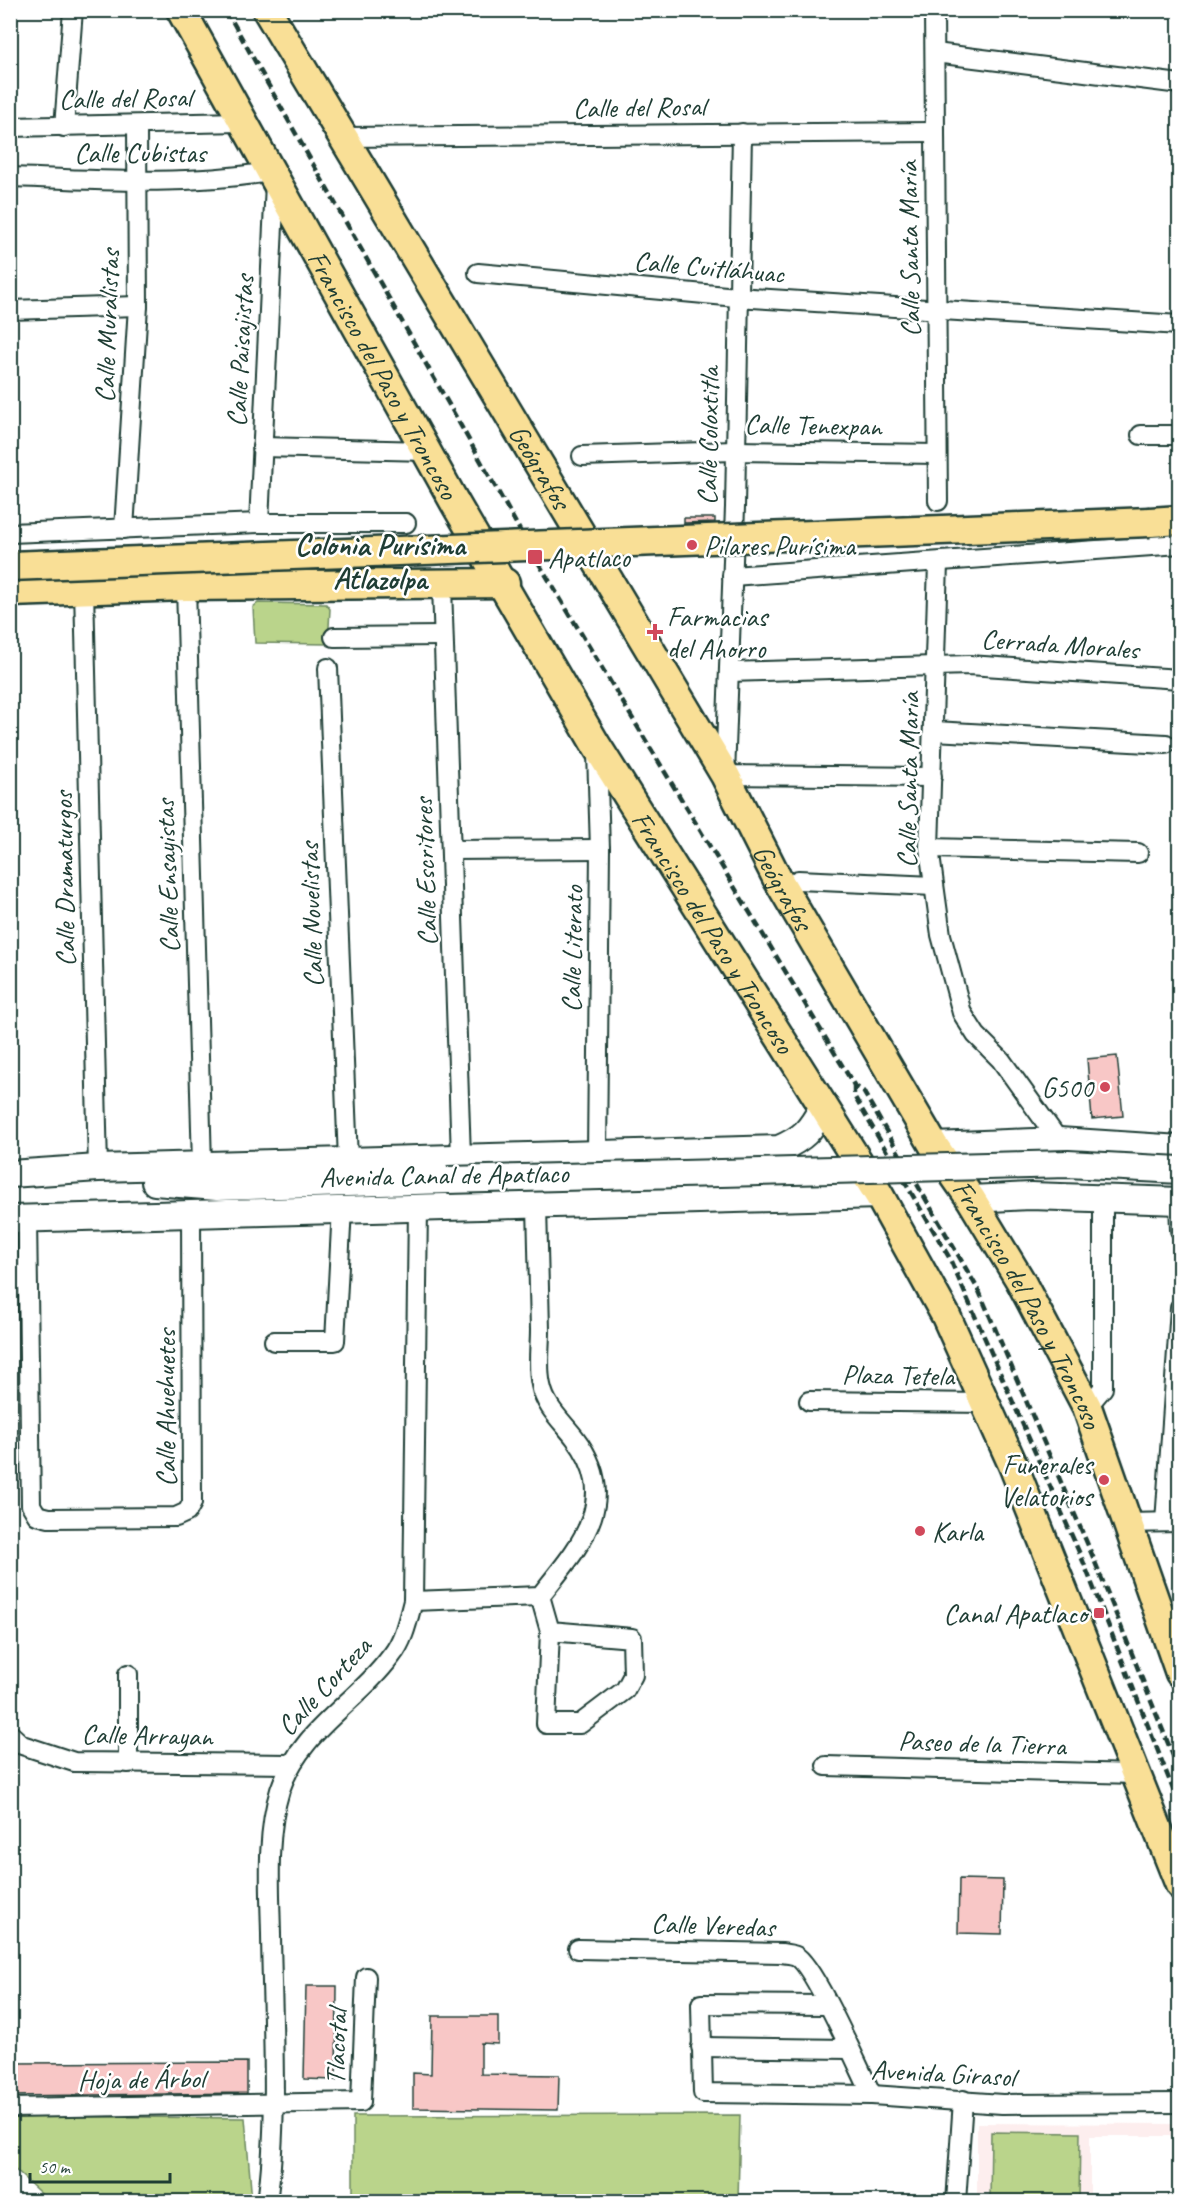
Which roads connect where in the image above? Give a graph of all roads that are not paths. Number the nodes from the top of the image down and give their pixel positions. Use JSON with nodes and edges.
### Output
{"nodes":[{"id":1,"x":73,"y":10,"type":"edge"},
{"id":2,"x":180,"y":10,"type":"edge"},
{"id":3,"x":267,"y":10,"type":"edge"},
{"id":4,"x":934,"y":10,"type":"edge"},
{"id":5,"x":935,"y":53,"type":"junction"},
{"id":6,"x":1179,"y":84,"type":"edge"},
{"id":7,"x":241,"y":122,"type":"junction"},
{"id":8,"x":137,"y":125,"type":"junction"},
{"id":9,"x":10,"y":127,"type":"edge"},
{"id":10,"x":64,"y":127,"type":"junction"},
{"id":11,"x":935,"y":132,"type":"junction"},
{"id":12,"x":741,"y":133,"type":"junction"},
{"id":13,"x":344,"y":137,"type":"junction"},
{"id":14,"x":10,"y":177,"type":"edge"},
{"id":15,"x":272,"y":177,"type":"junction"},
{"id":16,"x":138,"y":181,"type":"junction"},
{"id":17,"x":478,"y":273,"type":"dead end"},
{"id":18,"x":737,"y":297,"type":"junction"},
{"id":19,"x":138,"y":306,"type":"junction"},
{"id":20,"x":10,"y":310,"type":"edge"},
{"id":21,"x":937,"y":310,"type":"junction"},
{"id":22,"x":1179,"y":325,"type":"edge"},
{"id":23,"x":1141,"y":435,"type":"dead end"},
{"id":24,"x":1179,"y":435,"type":"edge"},
{"id":25,"x":262,"y":447,"type":"junction"},
{"id":26,"x":427,"y":451,"type":"junction"},
{"id":27,"x":734,"y":451,"type":"junction"},
{"id":28,"x":937,"y":454,"type":"junction"},
{"id":29,"x":582,"y":456,"type":"dead end"},
{"id":30,"x":938,"y":494,"type":"dead end"},
{"id":31,"x":1179,"y":520,"type":"edge"},
{"id":32,"x":259,"y":523,"type":"junction"},
{"id":33,"x":406,"y":523,"type":"dead end"},
{"id":34,"x":124,"y":529,"type":"junction"},
{"id":35,"x":10,"y":533,"type":"edge"},
{"id":36,"x":1179,"y":544,"type":"edge"},
{"id":37,"x":939,"y":563,"type":"junction"},
{"id":38,"x":10,"y":566,"type":"edge"},
{"id":39,"x":732,"y":576,"type":"junction"},
{"id":40,"x":505,"y":584,"type":"junction"},
{"id":41,"x":186,"y":586,"type":"junction"},
{"id":42,"x":442,"y":586,"type":"junction"},
{"id":43,"x":84,"y":589,"type":"junction"},
{"id":44,"x":10,"y":592,"type":"edge"},
{"id":45,"x":443,"y":636,"type":"junction"},
{"id":46,"x":334,"y":637,"type":"dead end"},
{"id":47,"x":937,"y":665,"type":"junction"},
{"id":48,"x":328,"y":668,"type":"dead end"},
{"id":49,"x":729,"y":672,"type":"junction"},
{"id":50,"x":1179,"y":680,"type":"edge"},
{"id":51,"x":934,"y":731,"type":"junction"},
{"id":52,"x":1166,"y":744,"type":"dead end"},
{"id":53,"x":597,"y":745,"type":"junction"},
{"id":54,"x":725,"y":775,"type":"junction"},
{"id":55,"x":932,"y":777,"type":"junction"},
{"id":56,"x":929,"y":848,"type":"junction"},
{"id":57,"x":600,"y":849,"type":"junction"},
{"id":58,"x":452,"y":850,"type":"junction"},
{"id":59,"x":1138,"y":853,"type":"dead end"},
{"id":60,"x":798,"y":880,"type":"dead end"},
{"id":61,"x":934,"y":886,"type":"junction"},
{"id":62,"x":823,"y":1107,"type":"junction"},
{"id":63,"x":1051,"y":1142,"type":"junction"},
{"id":64,"x":934,"y":1146,"type":"junction"},
{"id":65,"x":1179,"y":1149,"type":"edge"},
{"id":66,"x":737,"y":1151,"type":"junction"},
{"id":67,"x":597,"y":1155,"type":"junction"},
{"id":68,"x":461,"y":1157,"type":"junction"},
{"id":69,"x":348,"y":1160,"type":"junction"},
{"id":70,"x":202,"y":1165,"type":"junction"},
{"id":71,"x":98,"y":1167,"type":"junction"},
{"id":72,"x":1179,"y":1170,"type":"edge"},
{"id":73,"x":48,"y":1171,"type":"junction"},
{"id":74,"x":10,"y":1174,"type":"edge"},
{"id":75,"x":217,"y":1187,"type":"junction"},
{"id":76,"x":879,"y":1195,"type":"junction"},
{"id":77,"x":1031,"y":1196,"type":"junction"},
{"id":78,"x":1103,"y":1197,"type":"junction"},
{"id":79,"x":971,"y":1199,"type":"junction"},
{"id":80,"x":746,"y":1200,"type":"junction"},
{"id":81,"x":1179,"y":1201,"type":"edge"},
{"id":82,"x":537,"y":1206,"type":"junction"},
{"id":83,"x":418,"y":1207,"type":"junction"},
{"id":84,"x":342,"y":1208,"type":"junction"},
{"id":85,"x":191,"y":1212,"type":"junction"},
{"id":86,"x":24,"y":1218,"type":"edge"},
{"id":87,"x":1179,"y":1230,"type":"edge"},
{"id":88,"x":1179,"y":1308,"type":"edge"},
{"id":89,"x":274,"y":1341,"type":"dead end"},
{"id":90,"x":809,"y":1401,"type":"dead end"},
{"id":91,"x":987,"y":1403,"type":"junction"},
{"id":92,"x":1087,"y":1407,"type":"junction"},
{"id":93,"x":1172,"y":1522,"type":"edge"},
{"id":94,"x":1125,"y":1523,"type":"junction"},
{"id":95,"x":540,"y":1596,"type":"junction"},
{"id":96,"x":413,"y":1601,"type":"junction"},
{"id":97,"x":550,"y":1631,"type":"junction"},
{"id":98,"x":1179,"y":1673,"type":"edge"},
{"id":99,"x":128,"y":1674,"type":"dead end"},
{"id":100,"x":10,"y":1734,"type":"edge"},
{"id":101,"x":128,"y":1763,"type":"junction"},
{"id":102,"x":290,"y":1764,"type":"junction"},
{"id":103,"x":826,"y":1766,"type":"dead end"},
{"id":104,"x":1136,"y":1774,"type":"junction"},
{"id":105,"x":1179,"y":1885,"type":"edge"},
{"id":106,"x":578,"y":1949,"type":"dead end"},
{"id":107,"x":366,"y":1977,"type":"dead end"},
{"id":108,"x":827,"y":2005,"type":"junction"},
{"id":109,"x":701,"y":2047,"type":"junction"},
{"id":110,"x":849,"y":2049,"type":"junction"},
{"id":111,"x":872,"y":2095,"type":"junction"},
{"id":112,"x":963,"y":2100,"type":"junction"},
{"id":113,"x":272,"y":2103,"type":"junction"},
{"id":114,"x":1179,"y":2103,"type":"edge"},
{"id":115,"x":10,"y":2108,"type":"edge"},
{"id":116,"x":267,"y":2202,"type":"edge"},
{"id":117,"x":956,"y":2202,"type":"edge"}],
"edges":[{"from":1,"to":10,"type":"street"},
{"from":2,"to":7,"type":"main road","name":"Francisco del Paso y Troncoso"},
{"from":3,"to":13,"type":"main road","name":"Geógrafos"},
{"from":4,"to":5,"type":"street","name":"Calle Santa María"},
{"from":5,"to":6,"type":"street"},
{"from":5,"to":11,"type":"street","name":"Calle Santa María"},
{"from":7,"to":8,"type":"street","name":"Calle del Rosal"},
{"from":7,"to":15,"type":"main road","name":"Francisco del Paso y Troncoso"},
{"from":8,"to":10,"type":"street","name":"Calle del Rosal"},
{"from":8,"to":16,"type":"street","name":"Calle Muralistas"},
{"from":9,"to":10,"type":"street","name":"Calle del Rosal"},
{"from":11,"to":12,"type":"street","name":"Calle del Rosal"},
{"from":11,"to":21,"type":"street","name":"Calle Santa María"},
{"from":12,"to":13,"type":"street","name":"Calle del Rosal"},
{"from":12,"to":18,"type":"street","name":"Calle Coloxtitla"},
{"from":13,"to":54,"type":"main road","name":"Geógrafos"},
{"from":14,"to":16,"type":"street","name":"Calle Cubistas"},
{"from":15,"to":16,"type":"street","name":"Calle Cubistas"},
{"from":15,"to":25,"type":"street","name":"Calle Paisajistas"},
{"from":15,"to":26,"type":"main road","name":"Francisco del Paso y Troncoso"},
{"from":16,"to":19,"type":"street","name":"Calle Muralistas"},
{"from":17,"to":18,"type":"street","name":"Calle Cuitláhuac"},
{"from":18,"to":21,"type":"street","name":"Calle Cuitláhuac"},
{"from":18,"to":27,"type":"street","name":"Calle Coloxtitla"},
{"from":19,"to":20,"type":"street"},
{"from":19,"to":34,"type":"street","name":"Calle Muralistas"},
{"from":21,"to":22,"type":"street","name":"Calle Cuitláhuac"},
{"from":21,"to":28,"type":"street","name":"Calle Santa María"},
{"from":23,"to":24,"type":"street"},
{"from":25,"to":26,"type":"street"},
{"from":25,"to":32,"type":"street","name":"Calle Paisajistas"},
{"from":26,"to":40,"type":"main road","name":"Francisco del Paso y Troncoso"},
{"from":27,"to":28,"type":"street","name":"Calle Tenexpan"},
{"from":27,"to":29,"type":"street","name":"Calle Tenexpan"},
{"from":27,"to":39,"type":"street","name":"Calle Coloxtitla"},
{"from":28,"to":30,"type":"street","name":"Calle Santa María"},
{"from":31,"to":38,"type":"main road","bridge":true},
{"from":32,"to":33,"type":"street"},
{"from":32,"to":34,"type":"street"},
{"from":34,"to":35,"type":"street"},
{"from":36,"to":37,"type":"street"},
{"from":37,"to":39,"type":"street"},
{"from":37,"to":47,"type":"street","name":"Calle Santa María"},
{"from":39,"to":49,"type":"street","name":"Calle Coloxtitla"},
{"from":40,"to":42,"type":"main road"},
{"from":40,"to":53,"type":"main road","name":"Francisco del Paso y Troncoso"},
{"from":41,"to":42,"type":"main road"},
{"from":41,"to":43,"type":"main road"},
{"from":41,"to":70,"type":"street","name":"Calle Ensayistas"},
{"from":42,"to":45,"type":"street","name":"Calle Escritores"},
{"from":43,"to":44,"type":"main road"},
{"from":43,"to":71,"type":"street","name":"Calle Dramaturgos"},
{"from":45,"to":46,"type":"street"},
{"from":45,"to":58,"type":"street","name":"Calle Escritores"},
{"from":47,"to":49,"type":"street","name":"Cerrada Morales"},
{"from":47,"to":50,"type":"street","name":"Cerrada Morales"},
{"from":47,"to":51,"type":"street","name":"Calle Santa María"},
{"from":48,"to":69,"type":"street","name":"Calle Novelistas"},
{"from":49,"to":54,"type":"street","name":"Calle Coloxtitla"},
{"from":51,"to":52,"type":"street"},
{"from":51,"to":55,"type":"street","name":"Calle Santa María"},
{"from":53,"to":57,"type":"street","name":"Calle Literato"},
{"from":53,"to":62,"type":"main road","name":"Francisco del Paso y Troncoso"},
{"from":54,"to":55,"type":"street"},
{"from":54,"to":64,"type":"main road","name":"Geógrafos"},
{"from":55,"to":56,"type":"street","name":"Calle Santa María"},
{"from":56,"to":59,"type":"street"},
{"from":56,"to":61,"type":"street","name":"Calle Santa María"},
{"from":57,"to":58,"type":"street"},
{"from":57,"to":67,"type":"street","name":"Calle Literato"},
{"from":58,"to":68,"type":"street","name":"Calle Escritores"},
{"from":60,"to":61,"type":"street"},
{"from":61,"to":63,"type":"street","name":"Calle Santa María"},
{"from":62,"to":66,"type":"street","name":"Avenida Canal de Apatlaco"},
{"from":62,"to":76,"type":"main road","name":"Francisco del Paso y Troncoso"},
{"from":63,"to":64,"type":"street"},
{"from":63,"to":65,"type":"street"},
{"from":63,"to":77,"type":"street"},
{"from":64,"to":79,"type":"main road","name":"Francisco del Paso y Troncoso"},
{"from":66,"to":67,"type":"street","name":"Avenida Canal de Apatlaco"},
{"from":66,"to":80,"type":"street"},
{"from":67,"to":68,"type":"street","name":"Avenida Canal de Apatlaco"},
{"from":68,"to":69,"type":"street","name":"Avenida Canal de Apatlaco"},
{"from":69,"to":70,"type":"street","name":"Avenida Canal de Apatlaco"},
{"from":70,"to":71,"type":"street","name":"Avenida Canal de Apatlaco"},
{"from":71,"to":73,"type":"street","name":"Avenida Canal de Apatlaco"},
{"from":72,"to":75,"type":"street","bridge":true},
{"from":73,"to":74,"type":"street","name":"Avenida Canal de Apatlaco"},
{"from":73,"to":75,"type":"street"},
{"from":75,"to":86,"type":"street"},
{"from":76,"to":80,"type":"street","name":"Avenida Canal de Apatlaco"},
{"from":76,"to":91,"type":"main road","name":"Francisco del Paso y Troncoso"},
{"from":77,"to":78,"type":"street"},
{"from":77,"to":79,"type":"street"},
{"from":78,"to":81,"type":"street"},
{"from":78,"to":92,"type":"street"},
{"from":79,"to":92,"type":"main road","name":"Francisco del Paso y Troncoso"},
{"from":80,"to":82,"type":"street","name":"Avenida Canal de Apatlaco"},
{"from":81,"to":87,"type":"street"},
{"from":82,"to":83,"type":"street","name":"Avenida Canal de Apatlaco"},
{"from":82,"to":95,"type":"street"},
{"from":83,"to":84,"type":"street","name":"Avenida Canal de Apatlaco"},
{"from":83,"to":96,"type":"street","name":"Calle Corteza"},
{"from":84,"to":85,"type":"street","name":"Avenida Canal de Apatlaco"},
{"from":84,"to":89,"type":"street"},
{"from":85,"to":86,"type":"street","name":"Avenida Canal de Apatlaco"},
{"from":85,"to":86,"type":"street","name":"Calle Ahuehuetes"},
{"from":88,"to":93,"type":"street"},
{"from":90,"to":91,"type":"street","name":"Plaza Tetela"},
{"from":91,"to":104,"type":"main road","name":"Francisco del Paso y Troncoso"},
{"from":92,"to":94,"type":"main road","name":"Francisco del Paso y Troncoso"},
{"from":93,"to":94,"type":"street"},
{"from":94,"to":98,"type":"main road","name":"Francisco del Paso y Troncoso"},
{"from":95,"to":96,"type":"street"},
{"from":95,"to":97,"type":"street"},
{"from":96,"to":102,"type":"street","name":"Calle Corteza"},
{"from":97,"to":97,"type":"street"},
{"from":99,"to":101,"type":"street"},
{"from":100,"to":101,"type":"street","name":"Calle Arrayan"},
{"from":101,"to":102,"type":"street","name":"Calle Arrayan"},
{"from":102,"to":113,"type":"street","name":"Calle Corteza"},
{"from":103,"to":104,"type":"street","name":"Paseo de la Tierra"},
{"from":104,"to":105,"type":"main road","name":"Francisco del Paso y Troncoso"},
{"from":106,"to":108,"type":"street","name":"Calle Veredas"},
{"from":107,"to":113,"type":"street","name":"Tlacotal"},
{"from":108,"to":109,"type":"street"},
{"from":108,"to":110,"type":"street","name":"Calle Veredas"},
{"from":109,"to":110,"type":"street"},
{"from":109,"to":111,"type":"street","name":"Avenida Girasol"},
{"from":110,"to":111,"type":"street","name":"Calle Veredas"},
{"from":111,"to":112,"type":"street","name":"Avenida Girasol"},
{"from":112,"to":114,"type":"street","name":"Avenida Girasol"},
{"from":112,"to":117,"type":"street"},
{"from":113,"to":115,"type":"street","name":"Hoja de Árbol"},
{"from":113,"to":116,"type":"street","name":"Calle Corteza"}]}
